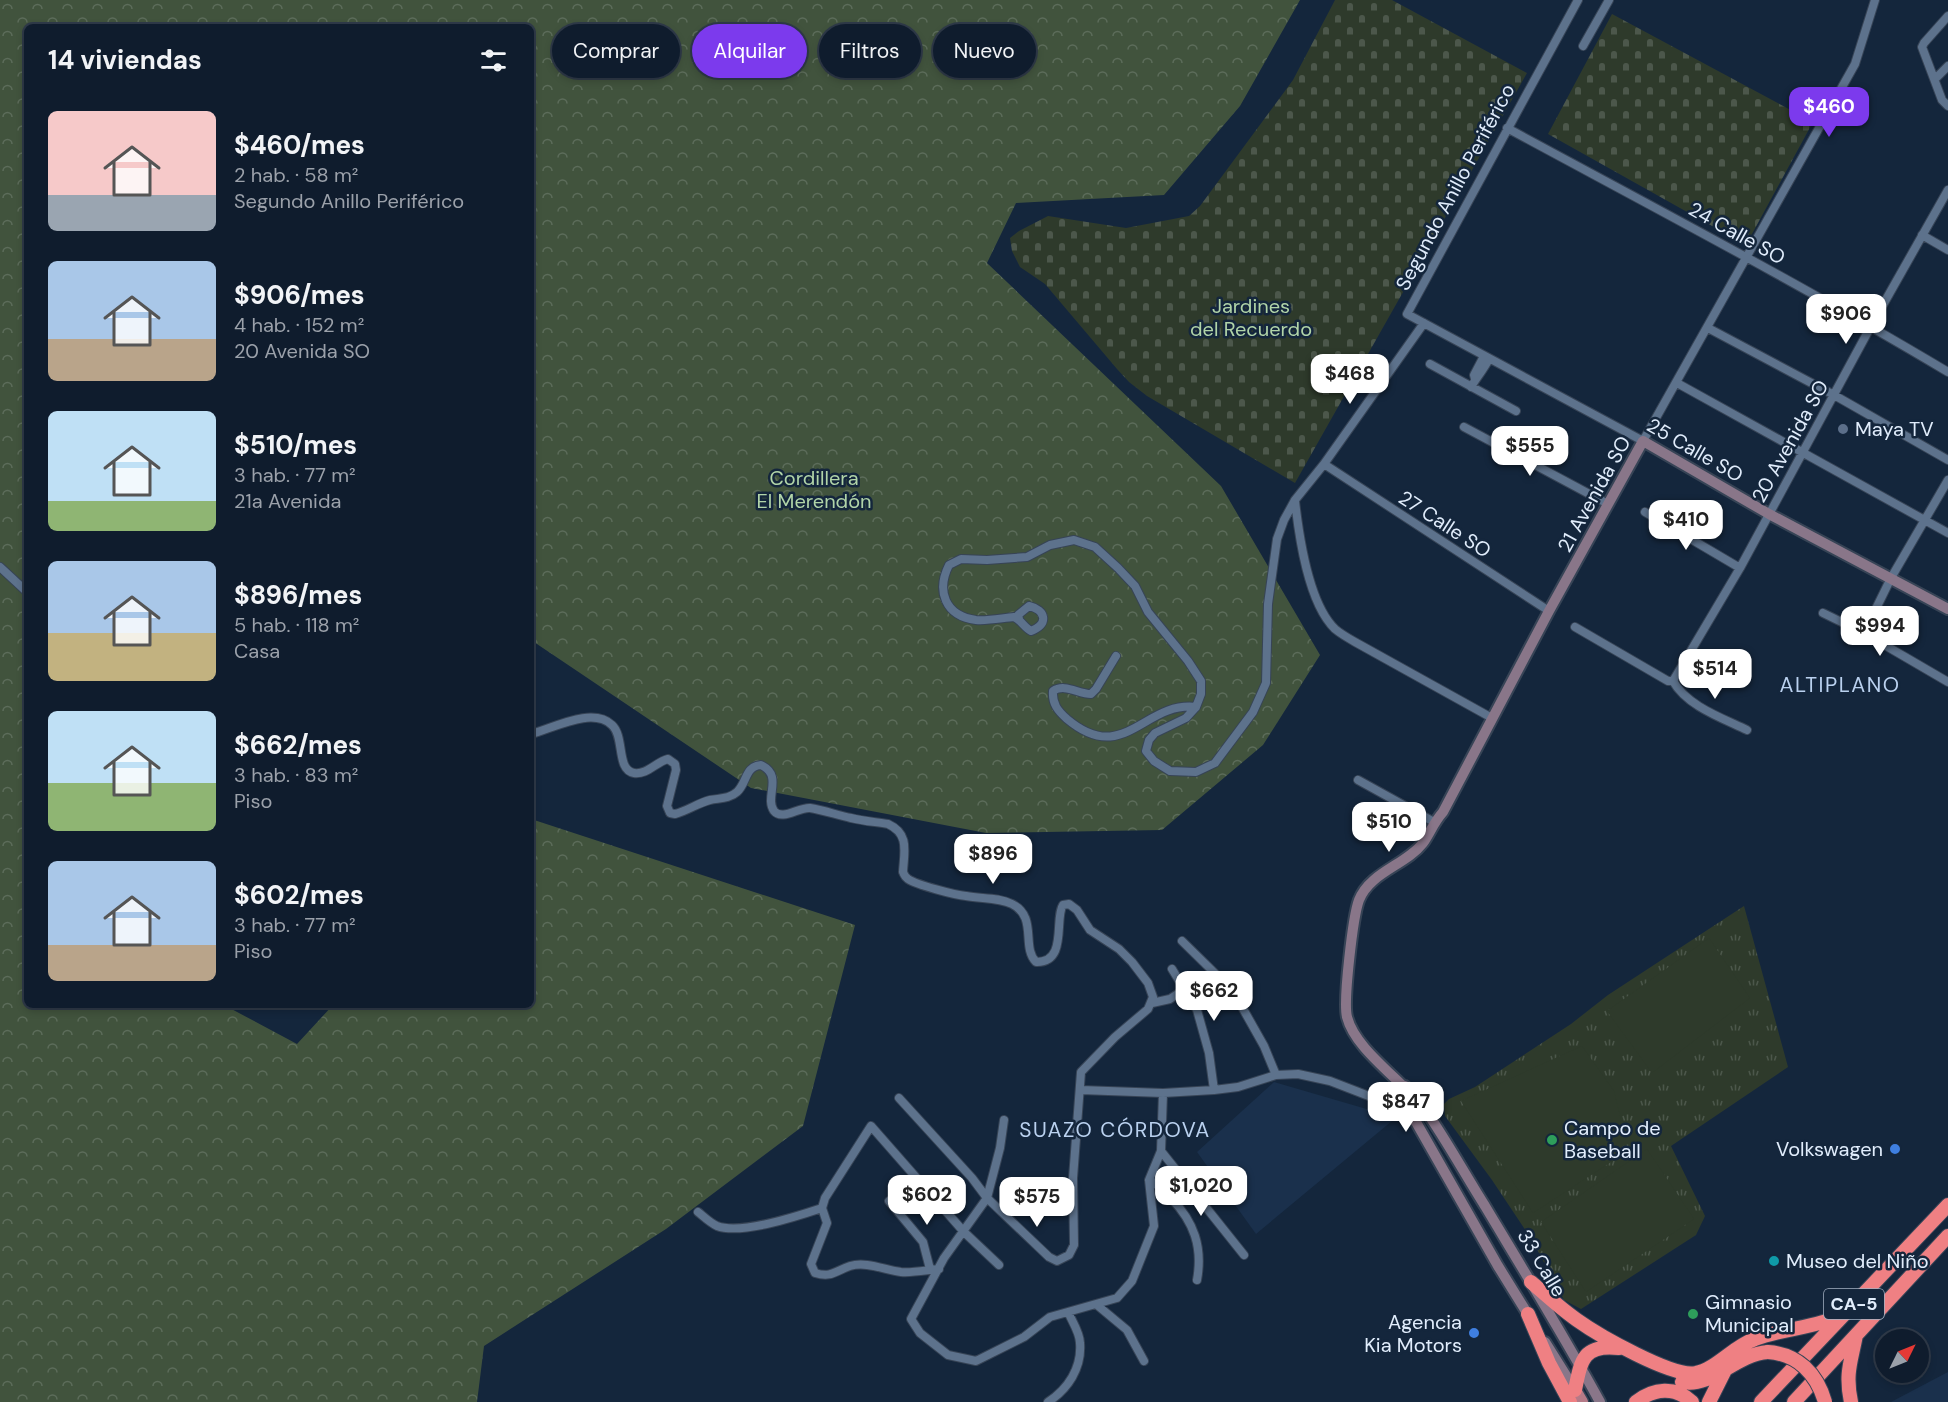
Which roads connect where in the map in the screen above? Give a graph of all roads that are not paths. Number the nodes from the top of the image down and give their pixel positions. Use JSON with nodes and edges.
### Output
{"nodes":[{"id":1,"x":1578,"y":0,"type":"edge"},
{"id":2,"x":1609,"y":0,"type":"edge"},
{"id":3,"x":1872,"y":1,"type":"edge"},
{"id":4,"x":1948,"y":16,"type":"edge"},
{"id":5,"x":1582,"y":46,"type":"dead end"},
{"id":6,"x":1948,"y":66,"type":"edge"},
{"id":7,"x":1935,"y":79,"type":"junction"},
{"id":8,"x":1948,"y":106,"type":"edge"},
{"id":9,"x":1508,"y":128,"type":"junction"},
{"id":10,"x":1948,"y":190,"type":"edge"},
{"id":11,"x":1922,"y":235,"type":"junction"},
{"id":12,"x":1948,"y":250,"type":"edge"},
{"id":13,"x":1748,"y":258,"type":"junction"},
{"id":14,"x":1424,"y":323,"type":"junction"},
{"id":15,"x":1870,"y":326,"type":"junction"},
{"id":16,"x":1708,"y":328,"type":"junction"},
{"id":17,"x":1487,"y":358,"type":"junction"},
{"id":18,"x":1430,"y":364,"type":"dead end"},
{"id":19,"x":1948,"y":372,"type":"edge"},
{"id":20,"x":1473,"y":383,"type":"junction"},
{"id":21,"x":1677,"y":383,"type":"junction"},
{"id":22,"x":1834,"y":396,"type":"junction"},
{"id":23,"x":1516,"y":411,"type":"dead end"},
{"id":24,"x":1464,"y":427,"type":"dead end"},
{"id":25,"x":1643,"y":441,"type":"junction"},
{"id":26,"x":1803,"y":453,"type":"junction"},
{"id":27,"x":1948,"y":460,"type":"edge"},
{"id":28,"x":1324,"y":464,"type":"junction"},
{"id":29,"x":1948,"y":480,"type":"edge"},
{"id":30,"x":1294,"y":500,"type":"junction"},
{"id":31,"x":1608,"y":504,"type":"junction"},
{"id":32,"x":1646,"y":512,"type":"dead end"},
{"id":33,"x":1769,"y":513,"type":"junction"},
{"id":34,"x":1926,"y":521,"type":"junction"},
{"id":35,"x":1948,"y":533,"type":"edge"},
{"id":36,"x":0,"y":567,"type":"edge"},
{"id":37,"x":1740,"y":568,"type":"junction"},
{"id":38,"x":1891,"y":578,"type":"junction"},
{"id":39,"x":24,"y":589,"type":"edge"},
{"id":40,"x":1948,"y":609,"type":"edge"},
{"id":41,"x":1549,"y":611,"type":"junction"},
{"id":42,"x":1823,"y":613,"type":"dead end"},
{"id":43,"x":1019,"y":619,"type":"dead end"},
{"id":44,"x":1575,"y":627,"type":"dead end"},
{"id":45,"x":1864,"y":633,"type":"junction"},
{"id":46,"x":1116,"y":656,"type":"dead end"},
{"id":47,"x":1674,"y":678,"type":"junction"},
{"id":48,"x":1948,"y":682,"type":"edge"},
{"id":49,"x":1196,"y":706,"type":"junction"},
{"id":50,"x":1492,"y":718,"type":"junction"},
{"id":51,"x":1747,"y":729,"type":"dead end"},
{"id":52,"x":534,"y":733,"type":"edge"},
{"id":53,"x":1358,"y":780,"type":"dead end"},
{"id":54,"x":1434,"y":822,"type":"junction"},
{"id":55,"x":1182,"y":941,"type":"dead end"},
{"id":56,"x":1172,"y":969,"type":"dead end"},
{"id":57,"x":1185,"y":989,"type":"junction"},
{"id":58,"x":1152,"y":1003,"type":"junction"},
{"id":59,"x":1276,"y":1075,"type":"junction"},
{"id":60,"x":1405,"y":1086,"type":"junction"},
{"id":61,"x":1081,"y":1090,"type":"junction"},
{"id":62,"x":1214,"y":1090,"type":"junction"},
{"id":63,"x":1163,"y":1093,"type":"junction"},
{"id":64,"x":899,"y":1098,"type":"dead end"},
{"id":65,"x":1387,"y":1103,"type":"junction"},
{"id":66,"x":1004,"y":1120,"type":"dead end"},
{"id":67,"x":1448,"y":1146,"type":"junction"},
{"id":68,"x":1161,"y":1151,"type":"junction"},
{"id":69,"x":1434,"y":1154,"type":"junction"},
{"id":70,"x":1149,"y":1180,"type":"junction"},
{"id":71,"x":987,"y":1198,"type":"junction"},
{"id":72,"x":889,"y":1201,"type":"dead end"},
{"id":73,"x":1948,"y":1205,"type":"edge"},
{"id":74,"x":822,"y":1208,"type":"junction"},
{"id":75,"x":698,"y":1212,"type":"dead end"},
{"id":76,"x":964,"y":1232,"type":"junction"},
{"id":77,"x":1948,"y":1236,"type":"edge"},
{"id":78,"x":1244,"y":1255,"type":"dead end"},
{"id":79,"x":1515,"y":1256,"type":"junction"},
{"id":80,"x":999,"y":1265,"type":"dead end"},
{"id":81,"x":1498,"y":1266,"type":"junction"},
{"id":82,"x":935,"y":1269,"type":"junction"},
{"id":83,"x":1197,"y":1280,"type":"dead end"},
{"id":84,"x":1531,"y":1282,"type":"junction"},
{"id":85,"x":1098,"y":1305,"type":"junction"},
{"id":86,"x":1068,"y":1312,"type":"junction"},
{"id":87,"x":1528,"y":1314,"type":"joint"},
{"id":88,"x":1843,"y":1315,"type":"junction"},
{"id":89,"x":1857,"y":1333,"type":"junction"},
{"id":90,"x":1629,"y":1349,"type":"junction"},
{"id":91,"x":1144,"y":1362,"type":"dead end"},
{"id":92,"x":1580,"y":1366,"type":"junction"},
{"id":93,"x":1726,"y":1368,"type":"junction"},
{"id":94,"x":1576,"y":1398,"type":"edge"},
{"id":95,"x":1048,"y":1402,"type":"edge"},
{"id":96,"x":1600,"y":1402,"type":"edge"},
{"id":97,"x":1636,"y":1402,"type":"edge"},
{"id":98,"x":1692,"y":1402,"type":"edge"},
{"id":99,"x":1709,"y":1402,"type":"edge"},
{"id":100,"x":1761,"y":1402,"type":"edge"},
{"id":101,"x":1794,"y":1402,"type":"edge"},
{"id":102,"x":1825,"y":1402,"type":"edge"},
{"id":103,"x":1851,"y":1402,"type":"edge"}],
"edges":[{"from":1,"to":9,"type":"street","name":"Segundo Anillo Periférico"},
{"from":2,"to":5,"type":"street"},
{"from":3,"to":13,"type":"street"},
{"from":4,"to":7,"type":"street"},
{"from":6,"to":7,"type":"street"},
{"from":7,"to":8,"type":"street"},
{"from":9,"to":13,"type":"street","name":"24 Calle SO"},
{"from":9,"to":14,"type":"street","name":"Segundo Anillo Periférico"},
{"from":10,"to":11,"type":"street","name":"20 Avenida SO"},
{"from":11,"to":12,"type":"street"},
{"from":11,"to":15,"type":"street","name":"20 Avenida SO"},
{"from":13,"to":15,"type":"street","name":"24 Calle SO"},
{"from":13,"to":16,"type":"street","name":"21 Avenida SO"},
{"from":14,"to":17,"type":"street","name":"25 Calle SO"},
{"from":14,"to":28,"type":"street"},
{"from":15,"to":19,"type":"street","name":"24 Calle SO"},
{"from":15,"to":22,"type":"street","name":"20 Avenida SO"},
{"from":16,"to":21,"type":"street","name":"21 Avenida SO"},
{"from":16,"to":22,"type":"street"},
{"from":17,"to":20,"type":"street"},
{"from":17,"to":25,"type":"street","name":"25 Calle SO"},
{"from":18,"to":20,"type":"street"},
{"from":20,"to":23,"type":"street"},
{"from":21,"to":25,"type":"street","name":"21 Avenida SO"},
{"from":21,"to":26,"type":"street"},
{"from":22,"to":26,"type":"street","name":"20 Avenida SO"},
{"from":22,"to":27,"type":"street"},
{"from":24,"to":31,"type":"street"},
{"from":25,"to":31,"type":"street","name":"21 Avenida SO"},
{"from":25,"to":33,"type":"street","name":"25 Calle SO"},
{"from":26,"to":33,"type":"street","name":"20 Avenida SO"},
{"from":26,"to":34,"type":"street"},
{"from":28,"to":30,"type":"street"},
{"from":28,"to":41,"type":"street","name":"27 Calle SO"},
{"from":29,"to":34,"type":"street"},
{"from":30,"to":49,"type":"street"},
{"from":30,"to":50,"type":"street"},
{"from":31,"to":41,"type":"street","name":"21 Avenida SO"},
{"from":32,"to":37,"type":"street"},
{"from":33,"to":37,"type":"street","name":"20 Avenida SO"},
{"from":33,"to":38,"type":"street","name":"25 Calle SO"},
{"from":34,"to":35,"type":"street"},
{"from":34,"to":38,"type":"street"},
{"from":36,"to":39,"type":"street"},
{"from":37,"to":47,"type":"street","name":"20 Avenida SO"},
{"from":38,"to":40,"type":"street","name":"25 Calle SO"},
{"from":38,"to":45,"type":"street"},
{"from":41,"to":50,"type":"street","name":"21 Avenida SO"},
{"from":42,"to":45,"type":"street"},
{"from":43,"to":49,"type":"street"},
{"from":44,"to":47,"type":"street"},
{"from":45,"to":48,"type":"street"},
{"from":46,"to":49,"type":"street"},
{"from":47,"to":51,"type":"street"},
{"from":50,"to":54,"type":"street","name":"21 Avenida SO"},
{"from":52,"to":58,"type":"street"},
{"from":53,"to":54,"type":"street"},
{"from":54,"to":60,"type":"street","name":"21 Avenida SO"},
{"from":55,"to":59,"type":"street"},
{"from":56,"to":57,"type":"street"},
{"from":57,"to":58,"type":"street"},
{"from":57,"to":62,"type":"street"},
{"from":58,"to":61,"type":"street"},
{"from":59,"to":62,"type":"street"},
{"from":59,"to":65,"type":"street"},
{"from":60,"to":65,"type":"street"},
{"from":60,"to":67,"type":"street"},
{"from":61,"to":63,"type":"street"},
{"from":61,"to":71,"type":"street"},
{"from":62,"to":63,"type":"street"},
{"from":63,"to":68,"type":"street"},
{"from":64,"to":71,"type":"street"},
{"from":65,"to":69,"type":"street","name":"33 Calle"},
{"from":66,"to":71,"type":"street"},
{"from":67,"to":69,"type":"street"},
{"from":67,"to":79,"type":"street","name":"33 Calle"},
{"from":68,"to":70,"type":"street"},
{"from":68,"to":78,"type":"street"},
{"from":69,"to":81,"type":"street","name":"33 Calle"},
{"from":70,"to":83,"type":"street"},
{"from":70,"to":85,"type":"street"},
{"from":71,"to":76,"type":"street"},
{"from":72,"to":82,"type":"street"},
{"from":73,"to":88,"type":"highway","number":"CA-5"},
{"from":74,"to":75,"type":"street"},
{"from":74,"to":76,"type":"street"},
{"from":74,"to":82,"type":"street"},
{"from":76,"to":80,"type":"street"},
{"from":76,"to":82,"type":"street"},
{"from":77,"to":89,"type":"highway","number":"CA-5"},
{"from":79,"to":81,"type":"street"},
{"from":79,"to":84,"type":"street","name":"33 Calle"},
{"from":81,"to":87,"type":"street","name":"33 Calle"},
{"from":82,"to":86,"type":"street"},
{"from":84,"to":90,"type":"highway"},
{"from":84,"to":92,"type":"street","name":"33 Calle"},
{"from":85,"to":86,"type":"street"},
{"from":85,"to":91,"type":"street"},
{"from":86,"to":95,"type":"street"},
{"from":87,"to":94,"type":"highway"},
{"from":88,"to":90,"type":"highway"},
{"from":88,"to":100,"type":"highway","number":"CA-5"},
{"from":89,"to":101,"type":"highway","number":"CA-5"},
{"from":89,"to":103,"type":"highway"},
{"from":90,"to":92,"type":"highway"},
{"from":90,"to":93,"type":"highway"},
{"from":92,"to":94,"type":"highway"},
{"from":92,"to":96,"type":"street","name":"33 Calle"},
{"from":93,"to":99,"type":"highway"},
{"from":93,"to":102,"type":"highway","bridge":true},
{"from":97,"to":98,"type":"highway"}]}
